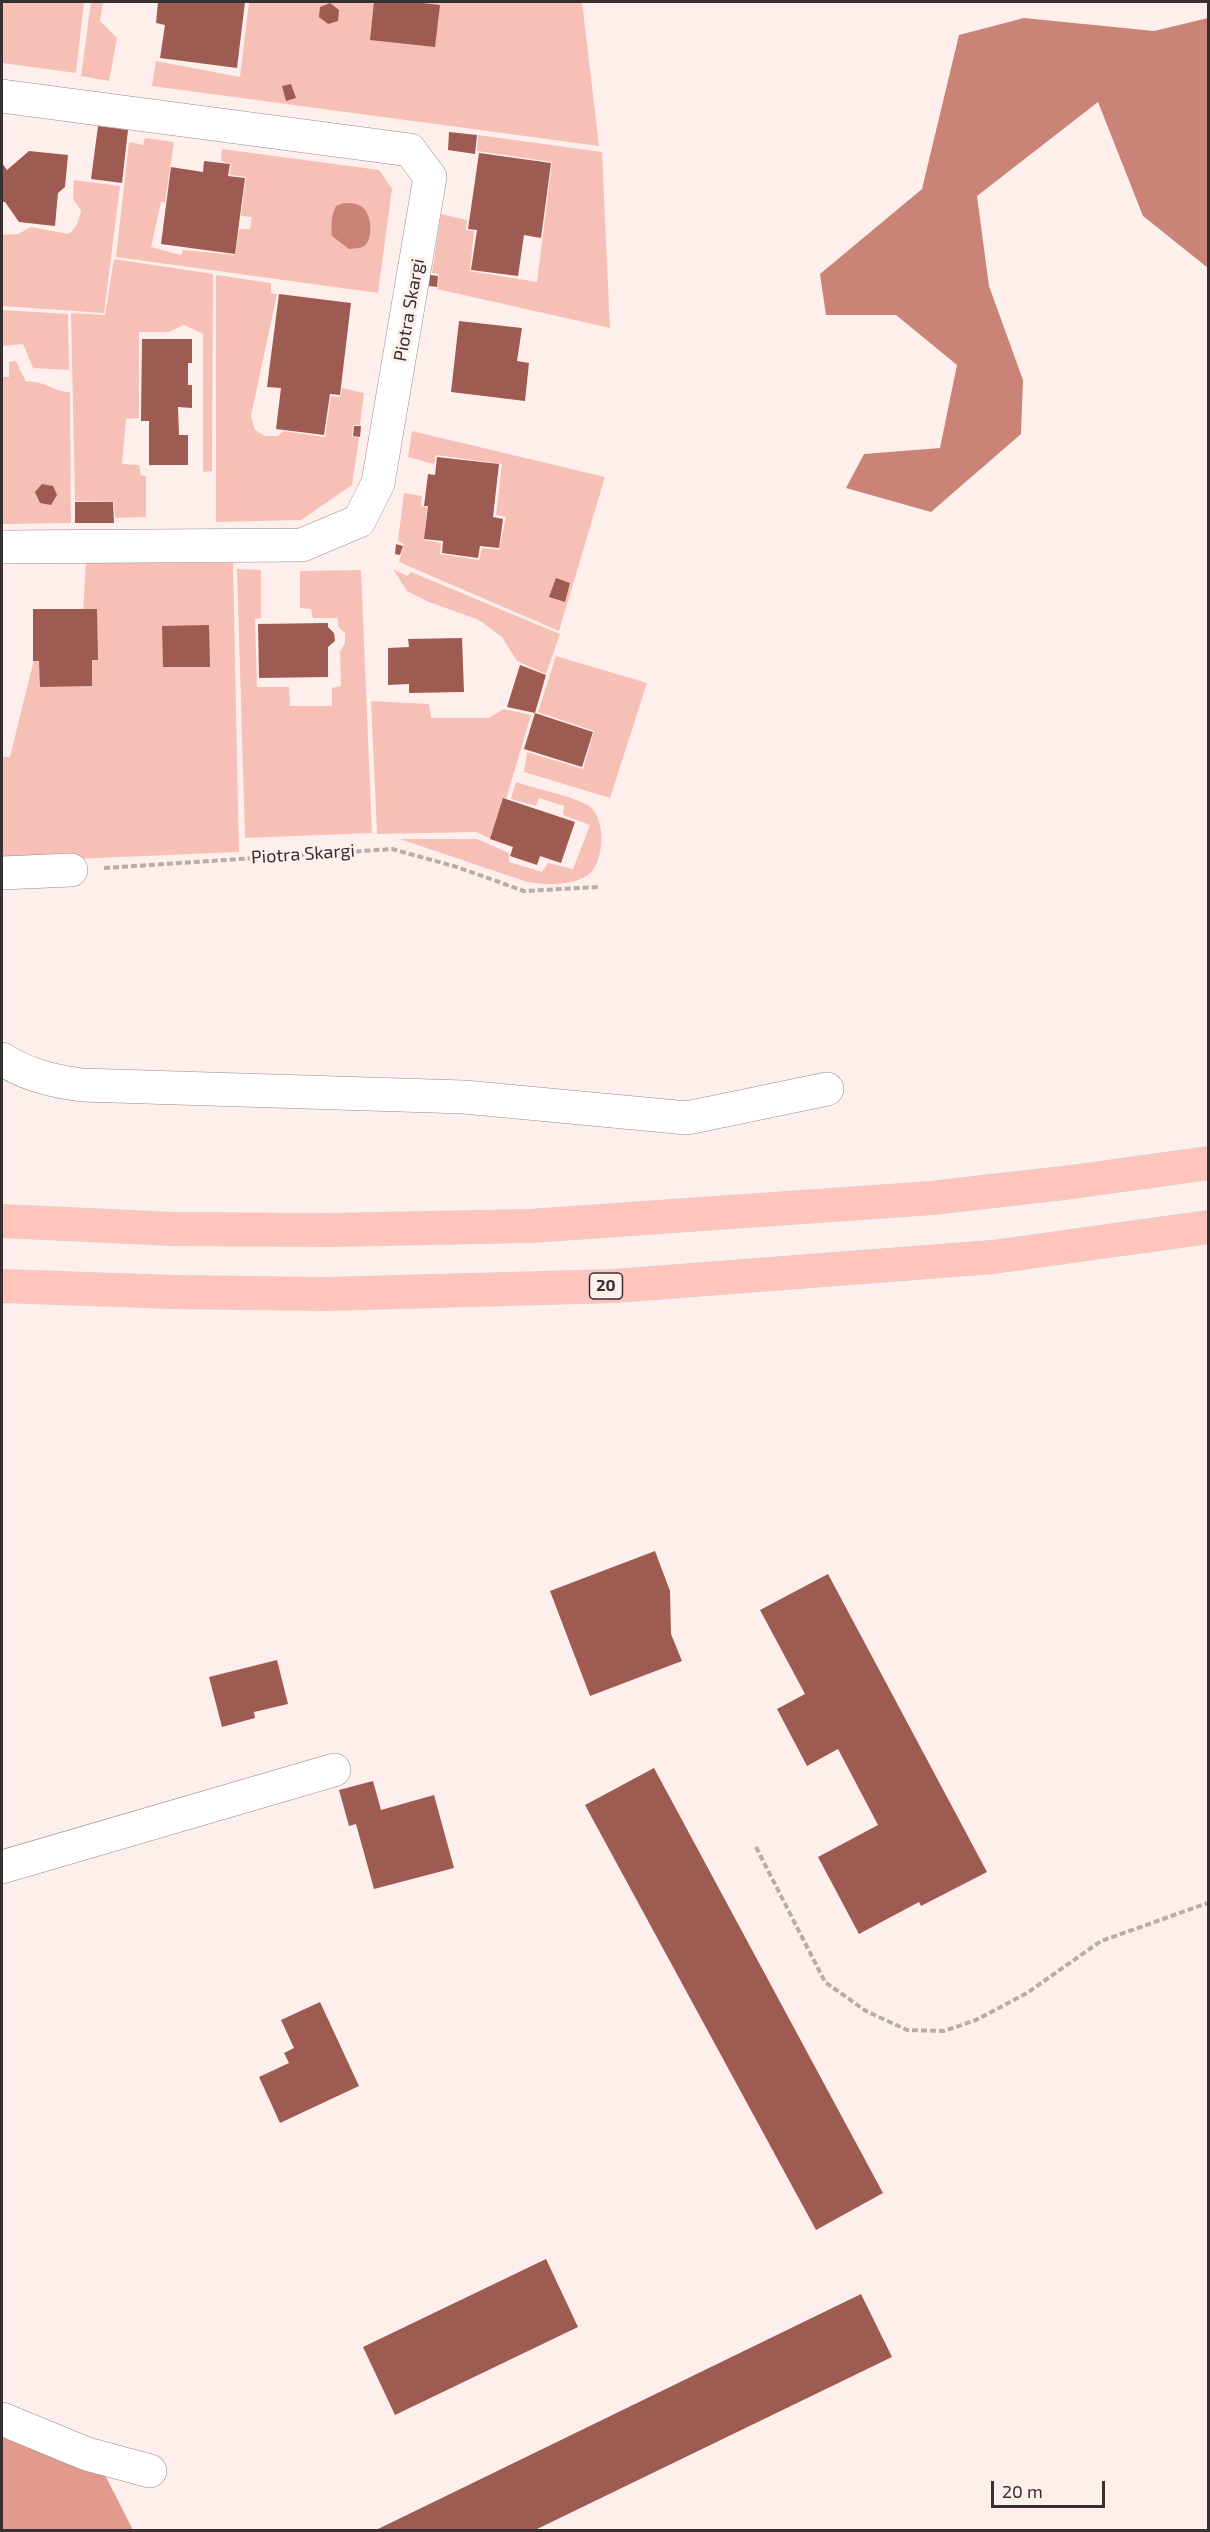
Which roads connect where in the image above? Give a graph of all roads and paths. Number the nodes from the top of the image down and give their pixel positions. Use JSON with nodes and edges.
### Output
{"nodes":[{"id":1,"x":2,"y":96,"type":"edge"},
{"id":2,"x":2,"y":547,"type":"edge"},
{"id":3,"x":71,"y":870,"type":"joint"},
{"id":4,"x":2,"y":873,"type":"edge"},
{"id":5,"x":599,"y":886,"type":"dead end"},
{"id":6,"x":2,"y":1059,"type":"edge"},
{"id":7,"x":827,"y":1089,"type":"dead end"},
{"id":8,"x":1209,"y":1163,"type":"edge"},
{"id":9,"x":2,"y":1221,"type":"edge"},
{"id":10,"x":1209,"y":1227,"type":"edge"},
{"id":11,"x":2,"y":1286,"type":"edge"},
{"id":12,"x":334,"y":1770,"type":"dead end"},
{"id":13,"x":756,"y":1847,"type":"dead end"},
{"id":14,"x":2,"y":1867,"type":"edge"},
{"id":15,"x":1209,"y":1903,"type":"edge"},
{"id":16,"x":2,"y":2419,"type":"edge"},
{"id":17,"x":150,"y":2471,"type":"dead end"}],
"edges":[{"from":1,"to":2,"type":"street","name":"Piotra Skargi"},
{"from":3,"to":4,"type":"street"},
{"from":3,"to":5,"type":"path","name":"Piotra Skargi"},
{"from":6,"to":7,"type":"street"},
{"from":8,"to":9,"type":"main road"},
{"from":10,"to":11,"type":"main road","number":"20"},
{"from":12,"to":14,"type":"street"},
{"from":13,"to":15,"type":"path"},
{"from":16,"to":17,"type":"street"}]}
